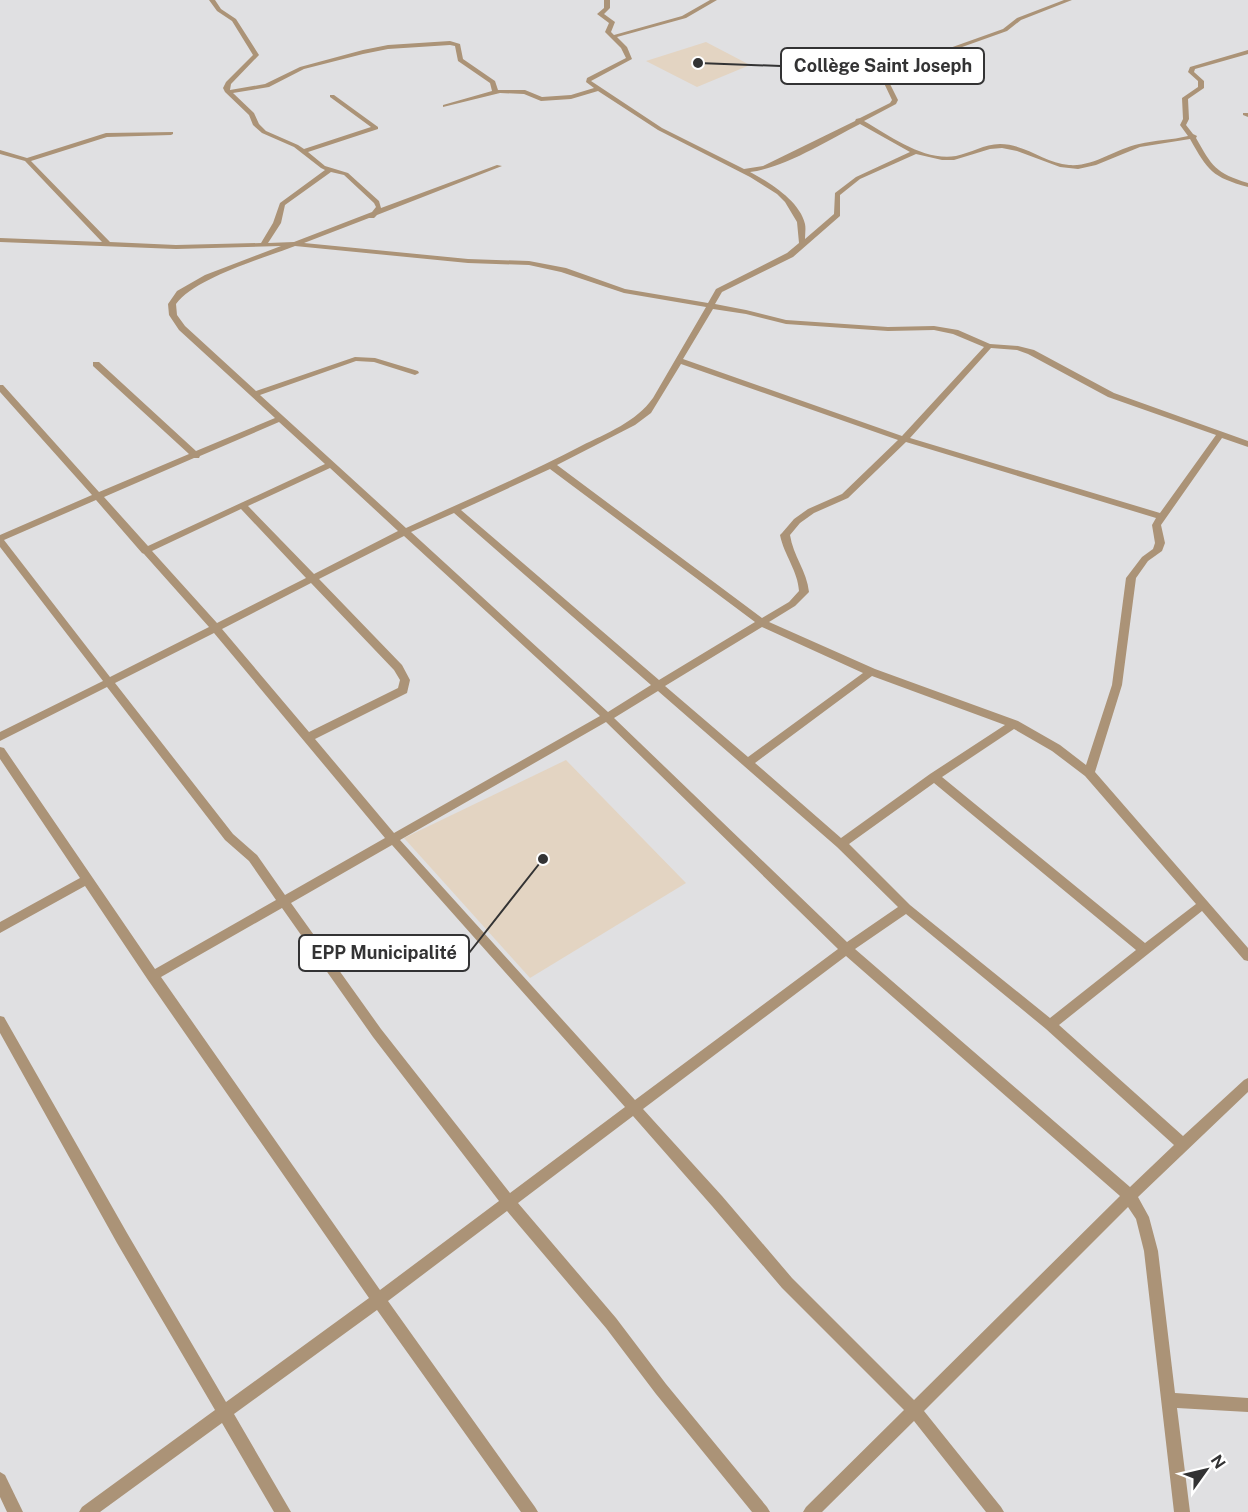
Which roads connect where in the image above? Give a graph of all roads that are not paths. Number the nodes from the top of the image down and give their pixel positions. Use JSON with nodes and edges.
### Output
{"nodes":[{"id":1,"x":212,"y":0,"type":"edge"},
{"id":2,"x":607,"y":0,"type":"edge"},
{"id":3,"x":714,"y":0,"type":"edge"},
{"id":4,"x":1069,"y":0,"type":"edge"},
{"id":5,"x":612,"y":37,"type":"junction"},
{"id":6,"x":1248,"y":52,"type":"edge"},
{"id":7,"x":599,"y":89,"type":"junction"},
{"id":8,"x":495,"y":91,"type":"junction"},
{"id":9,"x":228,"y":92,"type":"junction"},
{"id":10,"x":332,"y":96,"type":"dead end"},
{"id":11,"x":445,"y":106,"type":"dead end"},
{"id":12,"x":858,"y":120,"type":"junction"},
{"id":13,"x":171,"y":133,"type":"dead end"},
{"id":14,"x":1194,"y":136,"type":"junction"},
{"id":15,"x":304,"y":151,"type":"junction"},
{"id":16,"x":917,"y":151,"type":"junction"},
{"id":17,"x":0,"y":152,"type":"edge"},
{"id":18,"x":27,"y":160,"type":"junction"},
{"id":19,"x":499,"y":166,"type":"dead end"},
{"id":20,"x":330,"y":169,"type":"junction"},
{"id":21,"x":743,"y":171,"type":"junction"},
{"id":22,"x":1248,"y":185,"type":"edge"},
{"id":23,"x":372,"y":217,"type":"junction"},
{"id":24,"x":0,"y":240,"type":"edge"},
{"id":25,"x":802,"y":242,"type":"junction"},
{"id":26,"x":108,"y":244,"type":"junction"},
{"id":27,"x":264,"y":244,"type":"junction"},
{"id":28,"x":295,"y":244,"type":"junction"},
{"id":29,"x":710,"y":305,"type":"junction"},
{"id":30,"x":990,"y":346,"type":"junction"},
{"id":31,"x":678,"y":360,"type":"junction"},
{"id":32,"x":96,"y":364,"type":"dead end"},
{"id":33,"x":415,"y":373,"type":"dead end"},
{"id":34,"x":0,"y":387,"type":"edge"},
{"id":35,"x":255,"y":394,"type":"junction"},
{"id":36,"x":279,"y":419,"type":"junction"},
{"id":37,"x":1220,"y":435,"type":"junction"},
{"id":38,"x":904,"y":439,"type":"junction"},
{"id":39,"x":1248,"y":444,"type":"edge"},
{"id":40,"x":196,"y":456,"type":"junction"},
{"id":41,"x":331,"y":464,"type":"junction"},
{"id":42,"x":551,"y":465,"type":"junction"},
{"id":43,"x":99,"y":498,"type":"junction"},
{"id":44,"x":244,"y":507,"type":"junction"},
{"id":45,"x":456,"y":510,"type":"junction"},
{"id":46,"x":1162,"y":517,"type":"junction"},
{"id":47,"x":404,"y":532,"type":"junction"},
{"id":48,"x":0,"y":539,"type":"edge"},
{"id":49,"x":146,"y":551,"type":"junction"},
{"id":50,"x":313,"y":578,"type":"junction"},
{"id":51,"x":762,"y":623,"type":"junction"},
{"id":52,"x":214,"y":626,"type":"junction"},
{"id":53,"x":871,"y":672,"type":"junction"},
{"id":54,"x":106,"y":681,"type":"junction"},
{"id":55,"x":659,"y":686,"type":"junction"},
{"id":56,"x":607,"y":717,"type":"junction"},
{"id":57,"x":1014,"y":724,"type":"junction"},
{"id":58,"x":0,"y":737,"type":"edge"},
{"id":59,"x":309,"y":737,"type":"junction"},
{"id":60,"x":0,"y":752,"type":"edge"},
{"id":61,"x":747,"y":764,"type":"junction"},
{"id":62,"x":1089,"y":773,"type":"junction"},
{"id":63,"x":934,"y":777,"type":"junction"},
{"id":64,"x":392,"y":838,"type":"junction"},
{"id":65,"x":841,"y":844,"type":"junction"},
{"id":66,"x":87,"y":880,"type":"junction"},
{"id":67,"x":283,"y":903,"type":"junction"},
{"id":68,"x":1202,"y":905,"type":"junction"},
{"id":69,"x":906,"y":908,"type":"junction"},
{"id":70,"x":0,"y":928,"type":"edge"},
{"id":71,"x":846,"y":949,"type":"junction"},
{"id":72,"x":1144,"y":950,"type":"junction"},
{"id":73,"x":1248,"y":956,"type":"edge"},
{"id":74,"x":152,"y":976,"type":"junction"},
{"id":75,"x":0,"y":1021,"type":"edge"},
{"id":76,"x":1050,"y":1025,"type":"junction"},
{"id":77,"x":1248,"y":1084,"type":"edge"},
{"id":78,"x":634,"y":1108,"type":"junction"},
{"id":79,"x":1182,"y":1144,"type":"junction"},
{"id":80,"x":1129,"y":1195,"type":"junction"},
{"id":81,"x":508,"y":1202,"type":"junction"},
{"id":82,"x":377,"y":1301,"type":"junction"},
{"id":83,"x":1169,"y":1400,"type":"junction"},
{"id":84,"x":1248,"y":1405,"type":"edge"},
{"id":85,"x":224,"y":1411,"type":"junction"},
{"id":86,"x":915,"y":1411,"type":"junction"},
{"id":87,"x":0,"y":1480,"type":"edge"},
{"id":88,"x":15,"y":1512,"type":"edge"},
{"id":89,"x":87,"y":1512,"type":"edge"},
{"id":90,"x":283,"y":1512,"type":"edge"},
{"id":91,"x":530,"y":1512,"type":"edge"},
{"id":92,"x":762,"y":1512,"type":"edge"},
{"id":93,"x":811,"y":1512,"type":"edge"},
{"id":94,"x":996,"y":1512,"type":"edge"},
{"id":95,"x":1182,"y":1512,"type":"edge"}],
"edges":[{"from":1,"to":9,"type":"street"},
{"from":2,"to":5,"type":"street"},
{"from":3,"to":5,"type":"street"},
{"from":4,"to":12,"type":"street"},
{"from":5,"to":7,"type":"street"},
{"from":6,"to":14,"type":"street"},
{"from":7,"to":8,"type":"street"},
{"from":7,"to":21,"type":"street"},
{"from":8,"to":9,"type":"street"},
{"from":8,"to":11,"type":"street"},
{"from":9,"to":15,"type":"street"},
{"from":10,"to":15,"type":"street"},
{"from":12,"to":16,"type":"street"},
{"from":12,"to":21,"type":"street"},
{"from":13,"to":18,"type":"street"},
{"from":14,"to":16,"type":"street"},
{"from":14,"to":22,"type":"street"},
{"from":15,"to":20,"type":"street"},
{"from":16,"to":25,"type":"street"},
{"from":17,"to":18,"type":"street"},
{"from":18,"to":26,"type":"street"},
{"from":19,"to":23,"type":"street"},
{"from":20,"to":23,"type":"street"},
{"from":20,"to":27,"type":"street"},
{"from":21,"to":25,"type":"street"},
{"from":23,"to":28,"type":"street"},
{"from":24,"to":26,"type":"street"},
{"from":25,"to":29,"type":"street"},
{"from":26,"to":27,"type":"street"},
{"from":27,"to":28,"type":"street"},
{"from":28,"to":29,"type":"street"},
{"from":28,"to":35,"type":"street"},
{"from":29,"to":30,"type":"street"},
{"from":29,"to":31,"type":"street"},
{"from":30,"to":37,"type":"street"},
{"from":30,"to":38,"type":"street"},
{"from":31,"to":38,"type":"street"},
{"from":31,"to":42,"type":"street"},
{"from":32,"to":40,"type":"street"},
{"from":33,"to":35,"type":"street"},
{"from":34,"to":43,"type":"street"},
{"from":35,"to":36,"type":"street"},
{"from":36,"to":40,"type":"street"},
{"from":36,"to":41,"type":"street"},
{"from":37,"to":39,"type":"street"},
{"from":37,"to":46,"type":"street"},
{"from":38,"to":46,"type":"street"},
{"from":38,"to":51,"type":"street"},
{"from":40,"to":43,"type":"street"},
{"from":41,"to":44,"type":"street"},
{"from":41,"to":47,"type":"street"},
{"from":42,"to":45,"type":"street"},
{"from":42,"to":51,"type":"street"},
{"from":43,"to":48,"type":"street"},
{"from":43,"to":49,"type":"street"},
{"from":44,"to":49,"type":"street"},
{"from":44,"to":50,"type":"street"},
{"from":45,"to":47,"type":"street"},
{"from":45,"to":55,"type":"street"},
{"from":46,"to":62,"type":"street"},
{"from":47,"to":50,"type":"street"},
{"from":47,"to":56,"type":"street"},
{"from":48,"to":54,"type":"street"},
{"from":49,"to":52,"type":"street"},
{"from":50,"to":52,"type":"street"},
{"from":50,"to":59,"type":"street"},
{"from":51,"to":53,"type":"street"},
{"from":51,"to":55,"type":"street"},
{"from":52,"to":54,"type":"street"},
{"from":52,"to":59,"type":"street"},
{"from":53,"to":57,"type":"street"},
{"from":53,"to":61,"type":"street"},
{"from":54,"to":58,"type":"street"},
{"from":54,"to":67,"type":"street"},
{"from":55,"to":56,"type":"street"},
{"from":55,"to":61,"type":"street"},
{"from":56,"to":64,"type":"street"},
{"from":56,"to":71,"type":"street"},
{"from":57,"to":62,"type":"street"},
{"from":57,"to":63,"type":"street"},
{"from":59,"to":64,"type":"street"},
{"from":60,"to":66,"type":"street"},
{"from":61,"to":65,"type":"street"},
{"from":62,"to":68,"type":"street"},
{"from":63,"to":65,"type":"street"},
{"from":63,"to":72,"type":"street"},
{"from":64,"to":67,"type":"street"},
{"from":64,"to":78,"type":"street"},
{"from":65,"to":69,"type":"street"},
{"from":66,"to":70,"type":"street"},
{"from":66,"to":74,"type":"street"},
{"from":67,"to":74,"type":"street"},
{"from":67,"to":81,"type":"street"},
{"from":68,"to":72,"type":"street"},
{"from":68,"to":73,"type":"street"},
{"from":69,"to":71,"type":"street"},
{"from":69,"to":76,"type":"street"},
{"from":71,"to":78,"type":"street"},
{"from":71,"to":80,"type":"street"},
{"from":72,"to":76,"type":"street"},
{"from":74,"to":82,"type":"street"},
{"from":75,"to":85,"type":"street"},
{"from":76,"to":79,"type":"street"},
{"from":77,"to":79,"type":"street"},
{"from":78,"to":81,"type":"street"},
{"from":78,"to":86,"type":"street"},
{"from":79,"to":80,"type":"street"},
{"from":80,"to":83,"type":"street"},
{"from":80,"to":86,"type":"street"},
{"from":81,"to":82,"type":"street"},
{"from":81,"to":92,"type":"street"},
{"from":82,"to":85,"type":"street"},
{"from":82,"to":91,"type":"street"},
{"from":83,"to":84,"type":"street"},
{"from":83,"to":95,"type":"street"},
{"from":85,"to":89,"type":"street"},
{"from":85,"to":90,"type":"street"},
{"from":86,"to":93,"type":"street"},
{"from":86,"to":94,"type":"street"},
{"from":87,"to":88,"type":"street"}]}
